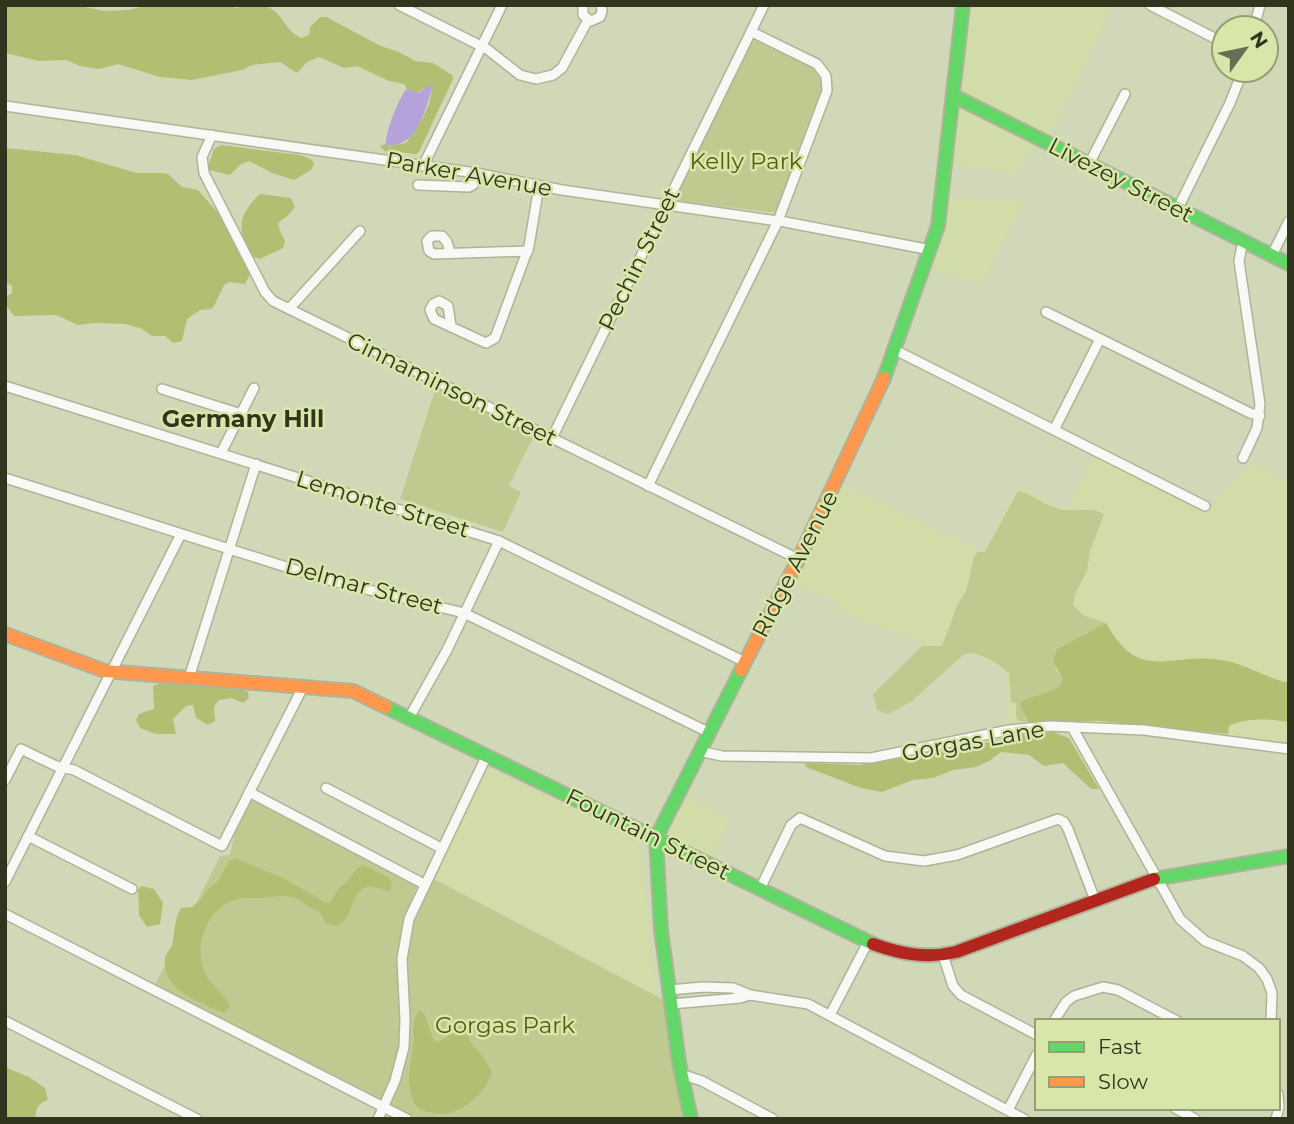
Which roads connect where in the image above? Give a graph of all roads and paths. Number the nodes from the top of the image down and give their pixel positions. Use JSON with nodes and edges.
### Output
{"nodes":[{"id":1,"x":502,"y":5,"type":"edge"},
{"id":2,"x":583,"y":5,"type":"edge"},
{"id":3,"x":601,"y":5,"type":"edge"},
{"id":4,"x":764,"y":5,"type":"edge"},
{"id":5,"x":963,"y":5,"type":"edge"},
{"id":6,"x":1150,"y":5,"type":"edge"},
{"id":7,"x":401,"y":6,"type":"edge"},
{"id":8,"x":588,"y":20,"type":"junction"},
{"id":9,"x":752,"y":32,"type":"junction"},
{"id":10,"x":1210,"y":36,"type":"edge"},
{"id":11,"x":481,"y":47,"type":"junction"},
{"id":12,"x":1238,"y":84,"type":"edge"},
{"id":13,"x":1125,"y":94,"type":"dead end"},
{"id":14,"x":954,"y":96,"type":"junction"},
{"id":15,"x":5,"y":106,"type":"edge"},
{"id":16,"x":212,"y":135,"type":"junction"},
{"id":17,"x":1089,"y":164,"type":"junction"},
{"id":18,"x":423,"y":166,"type":"junction"},
{"id":19,"x":476,"y":173,"type":"junction"},
{"id":20,"x":418,"y":185,"type":"dead end"},
{"id":21,"x":539,"y":186,"type":"junction"},
{"id":22,"x":666,"y":205,"type":"junction"},
{"id":23,"x":1178,"y":208,"type":"junction"},
{"id":24,"x":778,"y":221,"type":"junction"},
{"id":25,"x":1289,"y":221,"type":"edge"},
{"id":26,"x":360,"y":232,"type":"dead end"},
{"id":27,"x":1242,"y":241,"type":"junction"},
{"id":28,"x":931,"y":250,"type":"junction"},
{"id":29,"x":528,"y":251,"type":"junction"},
{"id":30,"x":450,"y":252,"type":"dead end"},
{"id":31,"x":1272,"y":255,"type":"junction"},
{"id":32,"x":1289,"y":264,"type":"edge"},
{"id":33,"x":289,"y":309,"type":"junction"},
{"id":34,"x":1046,"y":312,"type":"dead end"},
{"id":35,"x":451,"y":326,"type":"dead end"},
{"id":36,"x":1100,"y":339,"type":"junction"},
{"id":37,"x":895,"y":350,"type":"junction"},
{"id":38,"x":5,"y":386,"type":"edge"},
{"id":39,"x":162,"y":388,"type":"dead end"},
{"id":40,"x":254,"y":388,"type":"dead end"},
{"id":41,"x":241,"y":414,"type":"junction"},
{"id":42,"x":1260,"y":416,"type":"junction"},
{"id":43,"x":1054,"y":430,"type":"junction"},
{"id":44,"x":552,"y":438,"type":"junction"},
{"id":45,"x":221,"y":453,"type":"junction"},
{"id":46,"x":1243,"y":458,"type":"dead end"},
{"id":47,"x":256,"y":464,"type":"junction"},
{"id":48,"x":5,"y":478,"type":"edge"},
{"id":49,"x":648,"y":486,"type":"junction"},
{"id":50,"x":1205,"y":506,"type":"dead end"},
{"id":51,"x":181,"y":534,"type":"junction"},
{"id":52,"x":499,"y":541,"type":"junction"},
{"id":53,"x":229,"y":549,"type":"junction"},
{"id":54,"x":798,"y":559,"type":"junction"},
{"id":55,"x":464,"y":613,"type":"junction"},
{"id":56,"x":5,"y":634,"type":"edge"},
{"id":57,"x":746,"y":662,"type":"junction"},
{"id":58,"x":112,"y":672,"type":"junction"},
{"id":59,"x":189,"y":678,"type":"junction"},
{"id":60,"x":303,"y":687,"type":"junction"},
{"id":61,"x":409,"y":718,"type":"junction"},
{"id":62,"x":1072,"y":727,"type":"junction"},
{"id":63,"x":708,"y":732,"type":"junction"},
{"id":64,"x":1289,"y":749,"type":"edge"},
{"id":65,"x":699,"y":751,"type":"junction"},
{"id":66,"x":486,"y":755,"type":"junction"},
{"id":67,"x":63,"y":768,"type":"junction"},
{"id":68,"x":5,"y":780,"type":"edge"},
{"id":69,"x":326,"y":788,"type":"dead end"},
{"id":70,"x":249,"y":792,"type":"junction"},
{"id":71,"x":28,"y":836,"type":"junction"},
{"id":72,"x":656,"y":838,"type":"junction"},
{"id":73,"x":441,"y":848,"type":"junction"},
{"id":74,"x":1289,"y":856,"type":"edge"},
{"id":75,"x":1157,"y":878,"type":"junction"},
{"id":76,"x":5,"y":882,"type":"edge"},
{"id":77,"x":424,"y":884,"type":"junction"},
{"id":78,"x":132,"y":889,"type":"dead end"},
{"id":79,"x":760,"y":889,"type":"junction"},
{"id":80,"x":1095,"y":900,"type":"junction"},
{"id":81,"x":5,"y":914,"type":"edge"},
{"id":82,"x":868,"y":942,"type":"junction"},
{"id":83,"x":943,"y":955,"type":"junction"},
{"id":84,"x":670,"y":997,"type":"junction"},
{"id":85,"x":830,"y":1015,"type":"junction"},
{"id":86,"x":1055,"y":1019,"type":"edge"},
{"id":87,"x":1173,"y":1019,"type":"edge"},
{"id":88,"x":1271,"y":1019,"type":"edge"},
{"id":89,"x":5,"y":1021,"type":"edge"},
{"id":90,"x":1035,"y":1034,"type":"edge"},
{"id":91,"x":1035,"y":1058,"type":"edge"},
{"id":92,"x":681,"y":1074,"type":"junction"},
{"id":93,"x":384,"y":1107,"type":"junction"},
{"id":94,"x":1008,"y":1110,"type":"junction"},
{"id":95,"x":1179,"y":1110,"type":"edge"},
{"id":96,"x":197,"y":1119,"type":"edge"},
{"id":97,"x":378,"y":1119,"type":"edge"},
{"id":98,"x":407,"y":1119,"type":"edge"},
{"id":99,"x":691,"y":1119,"type":"edge"},
{"id":100,"x":773,"y":1119,"type":"edge"},
{"id":101,"x":1024,"y":1119,"type":"edge"},
{"id":102,"x":1195,"y":1119,"type":"edge"}],
"edges":[{"from":1,"to":11,"type":"street"},
{"from":2,"to":8,"type":"street"},
{"from":3,"to":8,"type":"street"},
{"from":4,"to":9,"type":"street","name":"Pechin Street"},
{"from":5,"to":14,"type":"street","name":"Ridge Avenue"},
{"from":6,"to":10,"type":"street"},
{"from":7,"to":11,"type":"street"},
{"from":8,"to":11,"type":"street"},
{"from":9,"to":22,"type":"street","name":"Pechin Street"},
{"from":9,"to":24,"type":"street"},
{"from":11,"to":18,"type":"street"},
{"from":12,"to":23,"type":"street"},
{"from":13,"to":17,"type":"street"},
{"from":14,"to":17,"type":"street","name":"Livezey Street"},
{"from":14,"to":28,"type":"street","name":"Ridge Avenue"},
{"from":15,"to":16,"type":"street","name":"Parker Avenue"},
{"from":16,"to":18,"type":"street","name":"Parker Avenue"},
{"from":16,"to":33,"type":"street","name":"Cinnaminson Street"},
{"from":17,"to":23,"type":"street","name":"Livezey Street"},
{"from":18,"to":19,"type":"street","name":"Parker Avenue"},
{"from":19,"to":20,"type":"street"},
{"from":19,"to":21,"type":"street","name":"Parker Avenue"},
{"from":21,"to":22,"type":"street","name":"Parker Avenue"},
{"from":21,"to":29,"type":"street"},
{"from":22,"to":24,"type":"street","name":"Parker Avenue"},
{"from":22,"to":44,"type":"street","name":"Pechin Street"},
{"from":23,"to":27,"type":"street","name":"Livezey Street"},
{"from":24,"to":28,"type":"street","name":"Parker Avenue"},
{"from":24,"to":49,"type":"street"},
{"from":25,"to":31,"type":"street"},
{"from":26,"to":33,"type":"street"},
{"from":27,"to":31,"type":"street","name":"Livezey Street"},
{"from":27,"to":42,"type":"street"},
{"from":28,"to":37,"type":"street","name":"Ridge Avenue"},
{"from":29,"to":30,"type":"street"},
{"from":29,"to":35,"type":"street"},
{"from":31,"to":32,"type":"street","name":"Livezey Street"},
{"from":33,"to":44,"type":"street","name":"Cinnaminson Street"},
{"from":34,"to":36,"type":"street"},
{"from":36,"to":42,"type":"street"},
{"from":36,"to":43,"type":"street"},
{"from":37,"to":43,"type":"street"},
{"from":37,"to":54,"type":"street","name":"Ridge Avenue"},
{"from":38,"to":45,"type":"street","name":"Lemonte Street"},
{"from":39,"to":41,"type":"street"},
{"from":40,"to":41,"type":"street"},
{"from":41,"to":45,"type":"street"},
{"from":42,"to":46,"type":"street"},
{"from":43,"to":50,"type":"street"},
{"from":44,"to":49,"type":"street","name":"Cinnaminson Street"},
{"from":45,"to":47,"type":"street","name":"Lemonte Street"},
{"from":47,"to":52,"type":"street","name":"Lemonte Street"},
{"from":47,"to":53,"type":"street"},
{"from":48,"to":51,"type":"street","name":"Delmar Street"},
{"from":49,"to":54,"type":"street","name":"Cinnaminson Street"},
{"from":51,"to":53,"type":"street","name":"Delmar Street"},
{"from":51,"to":58,"type":"street"},
{"from":52,"to":55,"type":"street"},
{"from":52,"to":57,"type":"street","name":"Lemonte Street"},
{"from":53,"to":55,"type":"street","name":"Delmar Street"},
{"from":53,"to":59,"type":"street"},
{"from":54,"to":57,"type":"street","name":"Ridge Avenue"},
{"from":55,"to":61,"type":"street"},
{"from":55,"to":63,"type":"street","name":"Delmar Street"},
{"from":56,"to":58,"type":"street","name":"Fountain Street"},
{"from":57,"to":63,"type":"street","name":"Ridge Avenue"},
{"from":58,"to":59,"type":"street","name":"Fountain Street"},
{"from":58,"to":67,"type":"street"},
{"from":59,"to":60,"type":"street","name":"Fountain Street"},
{"from":60,"to":61,"type":"street","name":"Fountain Street"},
{"from":60,"to":70,"type":"street"},
{"from":61,"to":66,"type":"street","name":"Fountain Street"},
{"from":62,"to":64,"type":"street","name":"Gorgas Lane"},
{"from":62,"to":65,"type":"street","name":"Gorgas Lane"},
{"from":62,"to":75,"type":"street"},
{"from":63,"to":65,"type":"street","name":"Ridge Avenue"},
{"from":65,"to":72,"type":"street","name":"Ridge Avenue"},
{"from":66,"to":72,"type":"street","name":"Fountain Street"},
{"from":66,"to":73,"type":"street"},
{"from":67,"to":68,"type":"street"},
{"from":67,"to":70,"type":"street"},
{"from":67,"to":71,"type":"street"},
{"from":69,"to":73,"type":"street"},
{"from":70,"to":77,"type":"street"},
{"from":71,"to":76,"type":"street"},
{"from":71,"to":78,"type":"street"},
{"from":72,"to":79,"type":"street","name":"Fountain Street"},
{"from":72,"to":84,"type":"street","name":"Ridge Avenue"},
{"from":73,"to":77,"type":"street"},
{"from":74,"to":75,"type":"street","name":"Fountain Street"},
{"from":75,"to":80,"type":"street","name":"Fountain Street"},
{"from":75,"to":88,"type":"street"},
{"from":77,"to":93,"type":"street"},
{"from":79,"to":80,"type":"street"},
{"from":79,"to":82,"type":"street","name":"Fountain Street"},
{"from":80,"to":83,"type":"street","name":"Fountain Street"},
{"from":81,"to":93,"type":"street"},
{"from":82,"to":83,"type":"street","name":"Fountain Street"},
{"from":82,"to":85,"type":"street"},
{"from":83,"to":90,"type":"street"},
{"from":84,"to":85,"type":"street"},
{"from":84,"to":92,"type":"street","name":"Ridge Avenue"},
{"from":85,"to":94,"type":"street"},
{"from":86,"to":87,"type":"street"},
{"from":89,"to":96,"type":"street"},
{"from":91,"to":94,"type":"street"},
{"from":92,"to":99,"type":"street","name":"Ridge Avenue"},
{"from":92,"to":100,"type":"street"},
{"from":93,"to":97,"type":"street"},
{"from":93,"to":98,"type":"street"},
{"from":94,"to":101,"type":"street"},
{"from":95,"to":102,"type":"street"}]}
